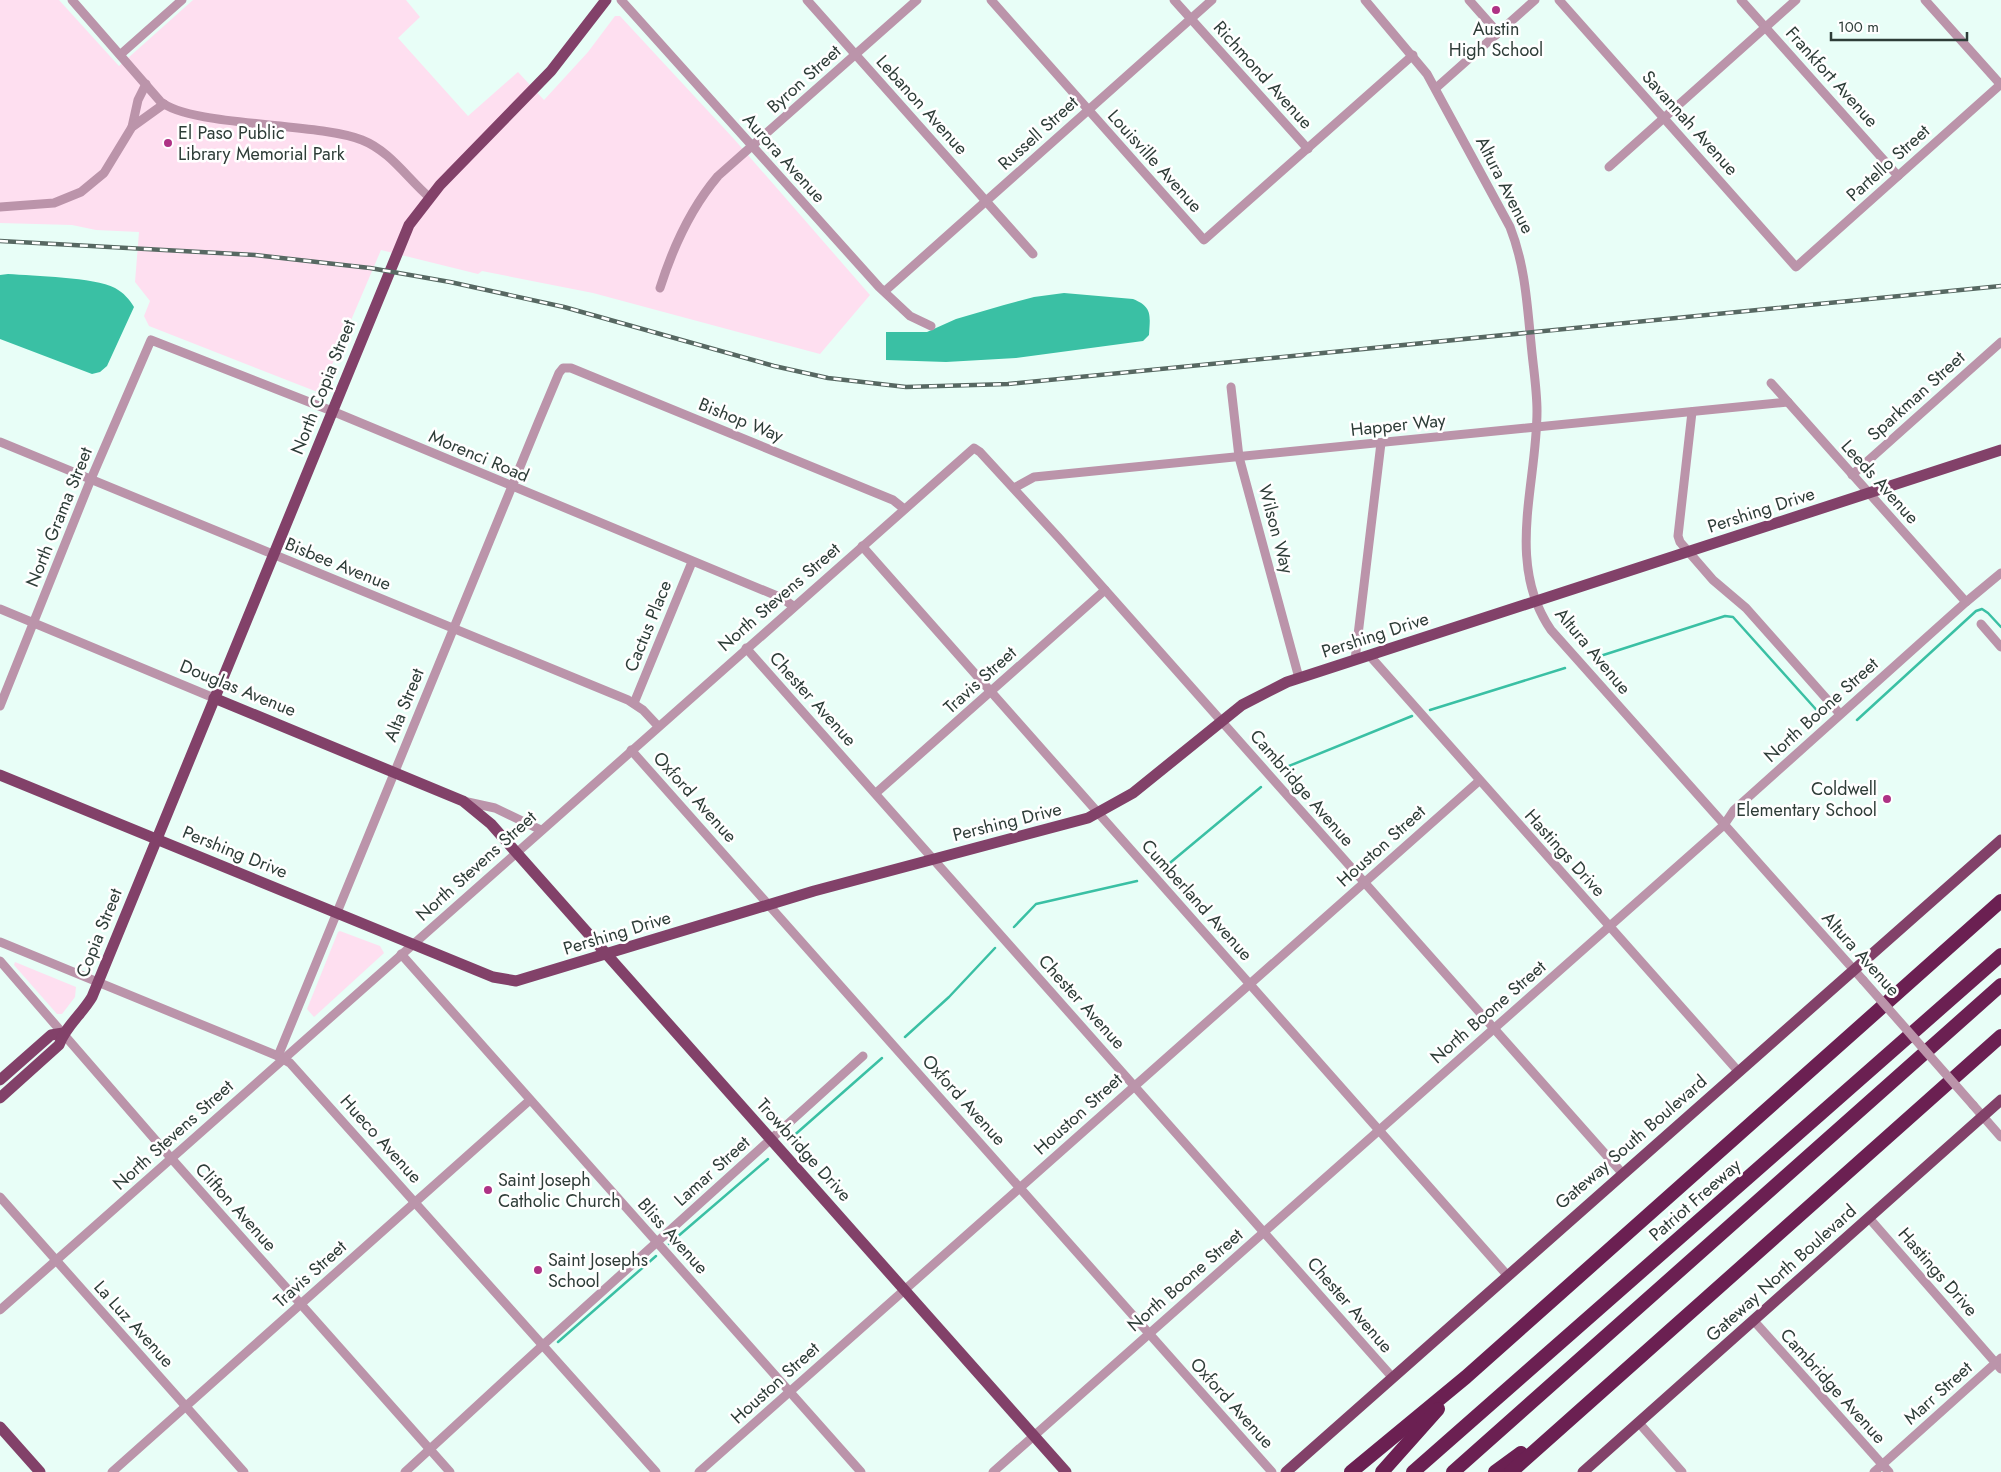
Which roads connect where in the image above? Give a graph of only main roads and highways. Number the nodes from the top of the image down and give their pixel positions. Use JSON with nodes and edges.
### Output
{"nodes":[{"id":1,"x":606,"y":0,"type":"edge"},
{"id":2,"x":2001,"y":450,"type":"edge"},
{"id":3,"x":214,"y":698,"type":"junction"},
{"id":4,"x":0,"y":775,"type":"edge"},
{"id":5,"x":156,"y":839,"type":"junction"},
{"id":6,"x":2001,"y":840,"type":"edge"},
{"id":7,"x":516,"y":852,"type":"joint"},
{"id":8,"x":2001,"y":901,"type":"edge"},
{"id":9,"x":607,"y":954,"type":"junction"},
{"id":10,"x":2001,"y":955,"type":"edge"},
{"id":11,"x":2001,"y":985,"type":"edge"},
{"id":12,"x":63,"y":1033,"type":"junction"},
{"id":13,"x":2001,"y":1036,"type":"edge"},
{"id":14,"x":0,"y":1080,"type":"edge"},
{"id":15,"x":0,"y":1098,"type":"edge"},
{"id":16,"x":2001,"y":1100,"type":"edge"},
{"id":17,"x":1466,"y":1377,"type":"junction"},
{"id":18,"x":0,"y":1427,"type":"edge"},
{"id":19,"x":1547,"y":1441,"type":"junction"},
{"id":20,"x":40,"y":1472,"type":"edge"},
{"id":21,"x":1066,"y":1472,"type":"edge"},
{"id":22,"x":1286,"y":1472,"type":"edge"},
{"id":23,"x":1353,"y":1472,"type":"edge"},
{"id":24,"x":1382,"y":1472,"type":"edge"},
{"id":25,"x":1413,"y":1472,"type":"edge"},
{"id":26,"x":1453,"y":1472,"type":"edge"},
{"id":27,"x":1495,"y":1472,"type":"edge"},
{"id":28,"x":1511,"y":1472,"type":"edge"},
{"id":29,"x":1583,"y":1472,"type":"edge"}],
"edges":[{"from":1,"to":3,"type":"main road","name":"North Copia Street"},
{"from":2,"to":9,"type":"main road","name":"Pershing Drive"},
{"from":3,"to":5,"type":"main road","name":"North Copia Street"},
{"from":3,"to":7,"type":"main road","name":"Douglas Avenue"},
{"from":4,"to":5,"type":"main road","name":"Pershing Drive"},
{"from":5,"to":9,"type":"main road","name":"Pershing Drive"},
{"from":5,"to":12,"type":"main road","name":"Copia Street"},
{"from":6,"to":22,"type":"main road","name":"Gateway South Boulevard"},
{"from":7,"to":9,"type":"main road","name":"Trowbridge Drive"},
{"from":8,"to":17,"type":"highway"},
{"from":9,"to":21,"type":"main road","name":"Trowbridge Drive"},
{"from":10,"to":25,"type":"highway","name":"Patriot Freeway"},
{"from":11,"to":26,"type":"highway"},
{"from":12,"to":14,"type":"main road","name":"Copia Street"},
{"from":12,"to":15,"type":"main road","name":"Copia Street"},
{"from":13,"to":19,"type":"highway"},
{"from":16,"to":29,"type":"main road","name":"Gateway North Boulevard"},
{"from":17,"to":23,"type":"highway"},
{"from":17,"to":24,"type":"highway"},
{"from":18,"to":20,"type":"main road"},
{"from":19,"to":27,"type":"highway"},
{"from":19,"to":28,"type":"highway"}]}
